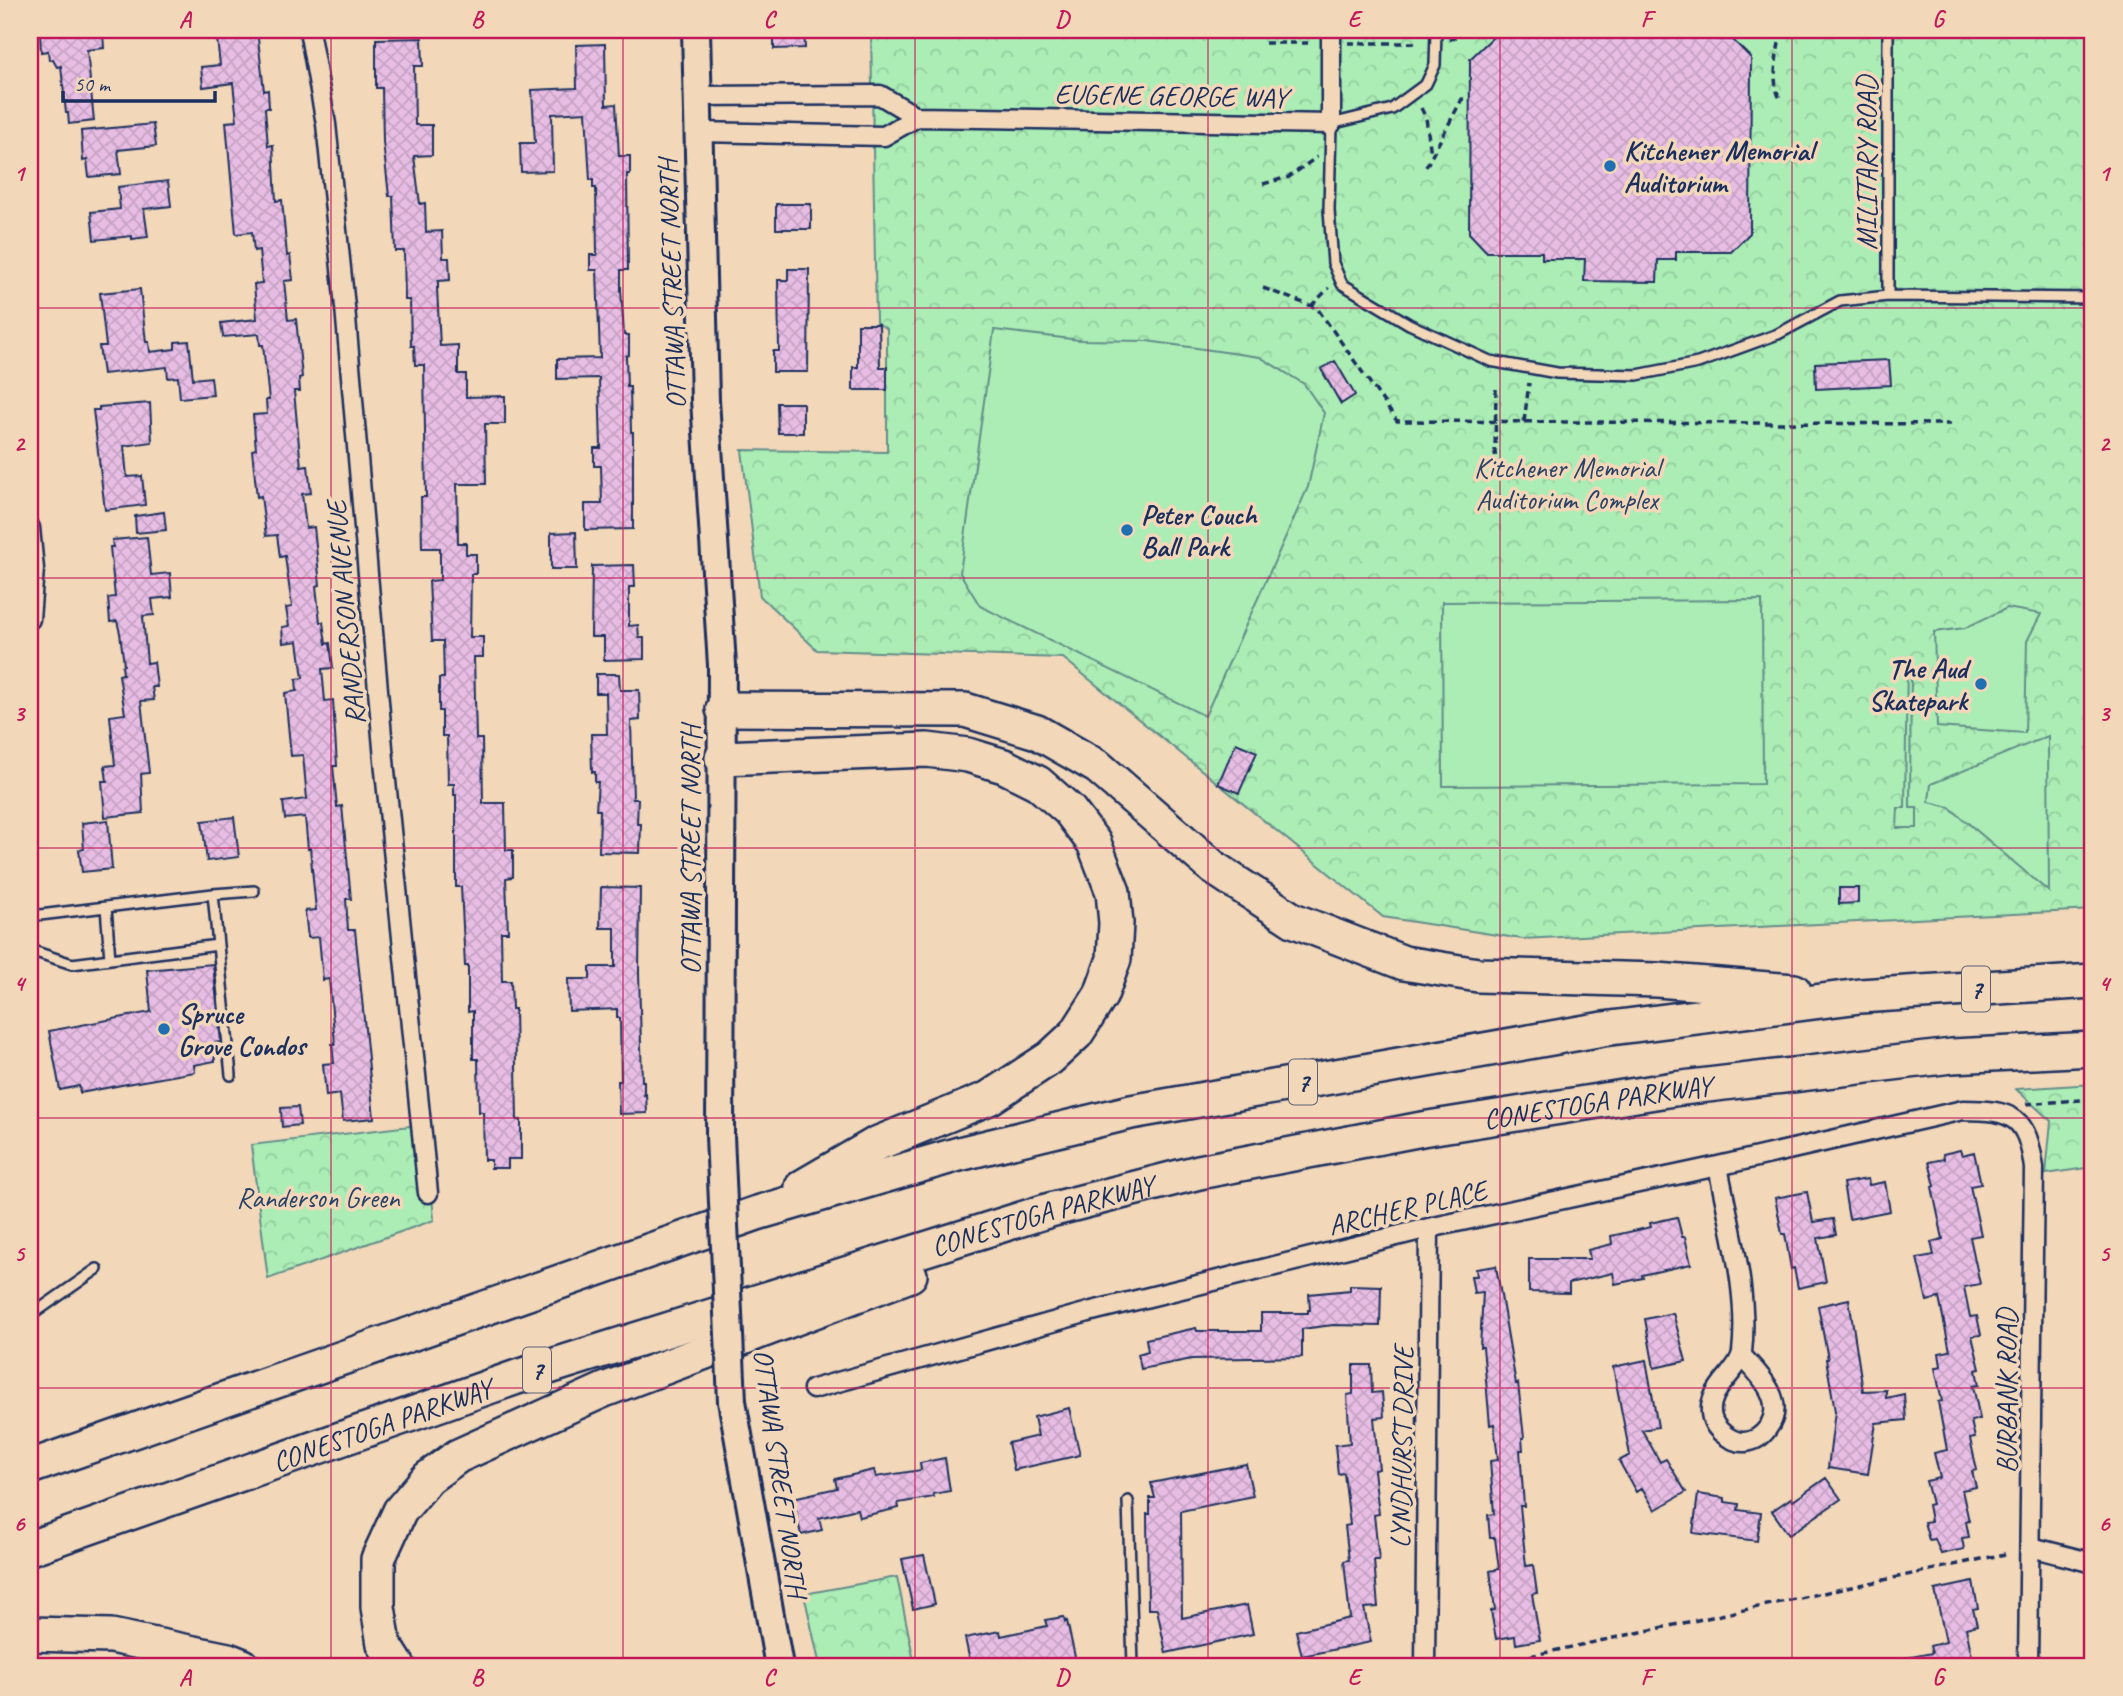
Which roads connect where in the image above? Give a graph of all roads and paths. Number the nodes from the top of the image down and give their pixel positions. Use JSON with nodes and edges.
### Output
{"nodes":[{"id":1,"x":309,"y":30,"type":"edge"},
{"id":2,"x":696,"y":30,"type":"edge"},
{"id":3,"x":1331,"y":30,"type":"edge"},
{"id":4,"x":1436,"y":30,"type":"edge"},
{"id":5,"x":1471,"y":30,"type":"edge"},
{"id":6,"x":1888,"y":30,"type":"edge"},
{"id":7,"x":1265,"y":43,"type":"dead end"},
{"id":8,"x":1318,"y":43,"type":"dead end"},
{"id":9,"x":1348,"y":43,"type":"dead end"},
{"id":10,"x":1419,"y":43,"type":"dead end"},
{"id":11,"x":1444,"y":43,"type":"dead end"},
{"id":12,"x":1779,"y":43,"type":"dead end"},
{"id":13,"x":697,"y":96,"type":"junction"},
{"id":14,"x":1470,"y":100,"type":"dead end"},
{"id":15,"x":1781,"y":100,"type":"dead end"},
{"id":16,"x":1421,"y":108,"type":"dead end"},
{"id":17,"x":917,"y":117,"type":"junction"},
{"id":18,"x":1331,"y":124,"type":"junction"},
{"id":19,"x":698,"y":132,"type":"junction"},
{"id":20,"x":1331,"y":147,"type":"junction"},
{"id":21,"x":1431,"y":155,"type":"junction"},
{"id":22,"x":1426,"y":167,"type":"dead end"},
{"id":23,"x":1263,"y":184,"type":"dead end"},
{"id":24,"x":1263,"y":288,"type":"dead end"},
{"id":25,"x":1329,"y":288,"type":"dead end"},
{"id":26,"x":1888,"y":296,"type":"junction"},
{"id":27,"x":2093,"y":298,"type":"edge"},
{"id":28,"x":1311,"y":306,"type":"junction"},
{"id":29,"x":1529,"y":380,"type":"dead end"},
{"id":30,"x":1496,"y":389,"type":"dead end"},
{"id":31,"x":1495,"y":422,"type":"junction"},
{"id":32,"x":1524,"y":422,"type":"junction"},
{"id":33,"x":1951,"y":424,"type":"dead end"},
{"id":34,"x":1498,"y":481,"type":"dead end"},
{"id":35,"x":30,"y":528,"type":"edge"},
{"id":36,"x":30,"y":619,"type":"edge"},
{"id":37,"x":723,"y":709,"type":"junction"},
{"id":38,"x":722,"y":758,"type":"junction"},
{"id":39,"x":254,"y":891,"type":"dead end"},
{"id":40,"x":213,"y":894,"type":"junction"},
{"id":41,"x":106,"y":907,"type":"junction"},
{"id":42,"x":40,"y":915,"type":"dead end"},
{"id":43,"x":218,"y":945,"type":"junction"},
{"id":44,"x":30,"y":950,"type":"edge"},
{"id":45,"x":110,"y":958,"type":"junction"},
{"id":46,"x":2093,"y":981,"type":"edge"},
{"id":47,"x":1860,"y":996,"type":"junction"},
{"id":48,"x":2093,"y":1049,"type":"edge"},
{"id":49,"x":232,"y":1075,"type":"dead end"},
{"id":50,"x":2093,"y":1099,"type":"edge"},
{"id":51,"x":2017,"y":1121,"type":"junction"},
{"id":52,"x":1718,"y":1166,"type":"junction"},
{"id":53,"x":428,"y":1193,"type":"dead end"},
{"id":54,"x":1050,"y":1210,"type":"junction"},
{"id":55,"x":757,"y":1213,"type":"junction"},
{"id":56,"x":1429,"y":1228,"type":"junction"},
{"id":57,"x":97,"y":1269,"type":"dead end"},
{"id":58,"x":30,"y":1316,"type":"edge"},
{"id":59,"x":1742,"y":1356,"type":"junction"},
{"id":60,"x":813,"y":1389,"type":"dead end"},
{"id":61,"x":767,"y":1432,"type":"dead end"},
{"id":62,"x":788,"y":1433,"type":"dead end"},
{"id":63,"x":30,"y":1467,"type":"edge"},
{"id":64,"x":1128,"y":1500,"type":"dead end"},
{"id":65,"x":2031,"y":1547,"type":"junction"},
{"id":66,"x":30,"y":1548,"type":"edge"},
{"id":67,"x":2006,"y":1554,"type":"dead end"},
{"id":68,"x":2093,"y":1563,"type":"edge"},
{"id":69,"x":30,"y":1634,"type":"edge"},
{"id":70,"x":243,"y":1666,"type":"edge"},
{"id":71,"x":398,"y":1666,"type":"edge"},
{"id":72,"x":779,"y":1666,"type":"edge"},
{"id":73,"x":1133,"y":1666,"type":"edge"},
{"id":74,"x":1425,"y":1666,"type":"edge"},
{"id":75,"x":1483,"y":1666,"type":"edge"},
{"id":76,"x":2028,"y":1666,"type":"edge"}],
"edges":[{"from":1,"to":53,"type":"street","name":"RANDERSON AVENUE"},
{"from":2,"to":13,"type":"main road","name":"OTTAWA STREET NORTH"},
{"from":3,"to":18,"type":"street"},
{"from":4,"to":18,"type":"lane"},
{"from":5,"to":11,"type":"path"},
{"from":6,"to":26,"type":"lane","name":"MILITARY ROAD"},
{"from":7,"to":8,"type":"path"},
{"from":9,"to":10,"type":"path"},
{"from":12,"to":15,"type":"path"},
{"from":13,"to":17,"type":"street","name":"EUGENE GEORGE WAY"},
{"from":13,"to":19,"type":"main road","name":"OTTAWA STREET NORTH"},
{"from":14,"to":21,"type":"path"},
{"from":16,"to":21,"type":"path"},
{"from":17,"to":18,"type":"street","name":"EUGENE GEORGE WAY"},
{"from":17,"to":19,"type":"street"},
{"from":18,"to":20,"type":"lane"},
{"from":19,"to":37,"type":"main road","name":"OTTAWA STREET NORTH"},
{"from":20,"to":23,"type":"path"},
{"from":20,"to":26,"type":"lane"},
{"from":21,"to":22,"type":"path"},
{"from":24,"to":28,"type":"path"},
{"from":25,"to":28,"type":"path"},
{"from":26,"to":27,"type":"lane"},
{"from":28,"to":31,"type":"path"},
{"from":29,"to":32,"type":"path"},
{"from":30,"to":31,"type":"path"},
{"from":31,"to":32,"type":"path"},
{"from":31,"to":34,"type":"path"},
{"from":32,"to":33,"type":"path"},
{"from":35,"to":36,"type":"street"},
{"from":37,"to":38,"type":"main road","name":"OTTAWA STREET NORTH"},
{"from":37,"to":47,"type":"highway"},
{"from":38,"to":55,"type":"highway"},
{"from":38,"to":72,"type":"main road","name":"OTTAWA STREET NORTH","bridge":true},
{"from":39,"to":40,"type":"lane"},
{"from":40,"to":41,"type":"lane"},
{"from":40,"to":43,"type":"lane"},
{"from":41,"to":42,"type":"lane"},
{"from":41,"to":45,"type":"lane"},
{"from":43,"to":45,"type":"lane"},
{"from":43,"to":49,"type":"lane"},
{"from":44,"to":45,"type":"lane"},
{"from":46,"to":47,"type":"highway","number":"7"},
{"from":47,"to":55,"type":"highway","number":"7"},
{"from":48,"to":54,"type":"highway","name":"CONESTOGA PARKWAY","number":"7"},
{"from":50,"to":51,"type":"path"},
{"from":51,"to":52,"type":"street","name":"ARCHER PLACE"},
{"from":51,"to":65,"type":"street","name":"BURBANK ROAD"},
{"from":52,"to":56,"type":"street","name":"ARCHER PLACE"},
{"from":52,"to":59,"type":"street"},
{"from":54,"to":66,"type":"highway","name":"CONESTOGA PARKWAY","number":"7"},
{"from":54,"to":71,"type":"highway"},
{"from":55,"to":63,"type":"highway","number":"7"},
{"from":56,"to":60,"type":"street","name":"ARCHER PLACE"},
{"from":56,"to":74,"type":"street","name":"LYNDHURST DRIVE"},
{"from":57,"to":58,"type":"lane"},
{"from":59,"to":59,"type":"street"},
{"from":61,"to":62,"type":"path"},
{"from":64,"to":73,"type":"lane"},
{"from":65,"to":68,"type":"street"},
{"from":65,"to":76,"type":"street","name":"BURBANK ROAD"},
{"from":67,"to":75,"type":"path"},
{"from":69,"to":70,"type":"highway"}]}
